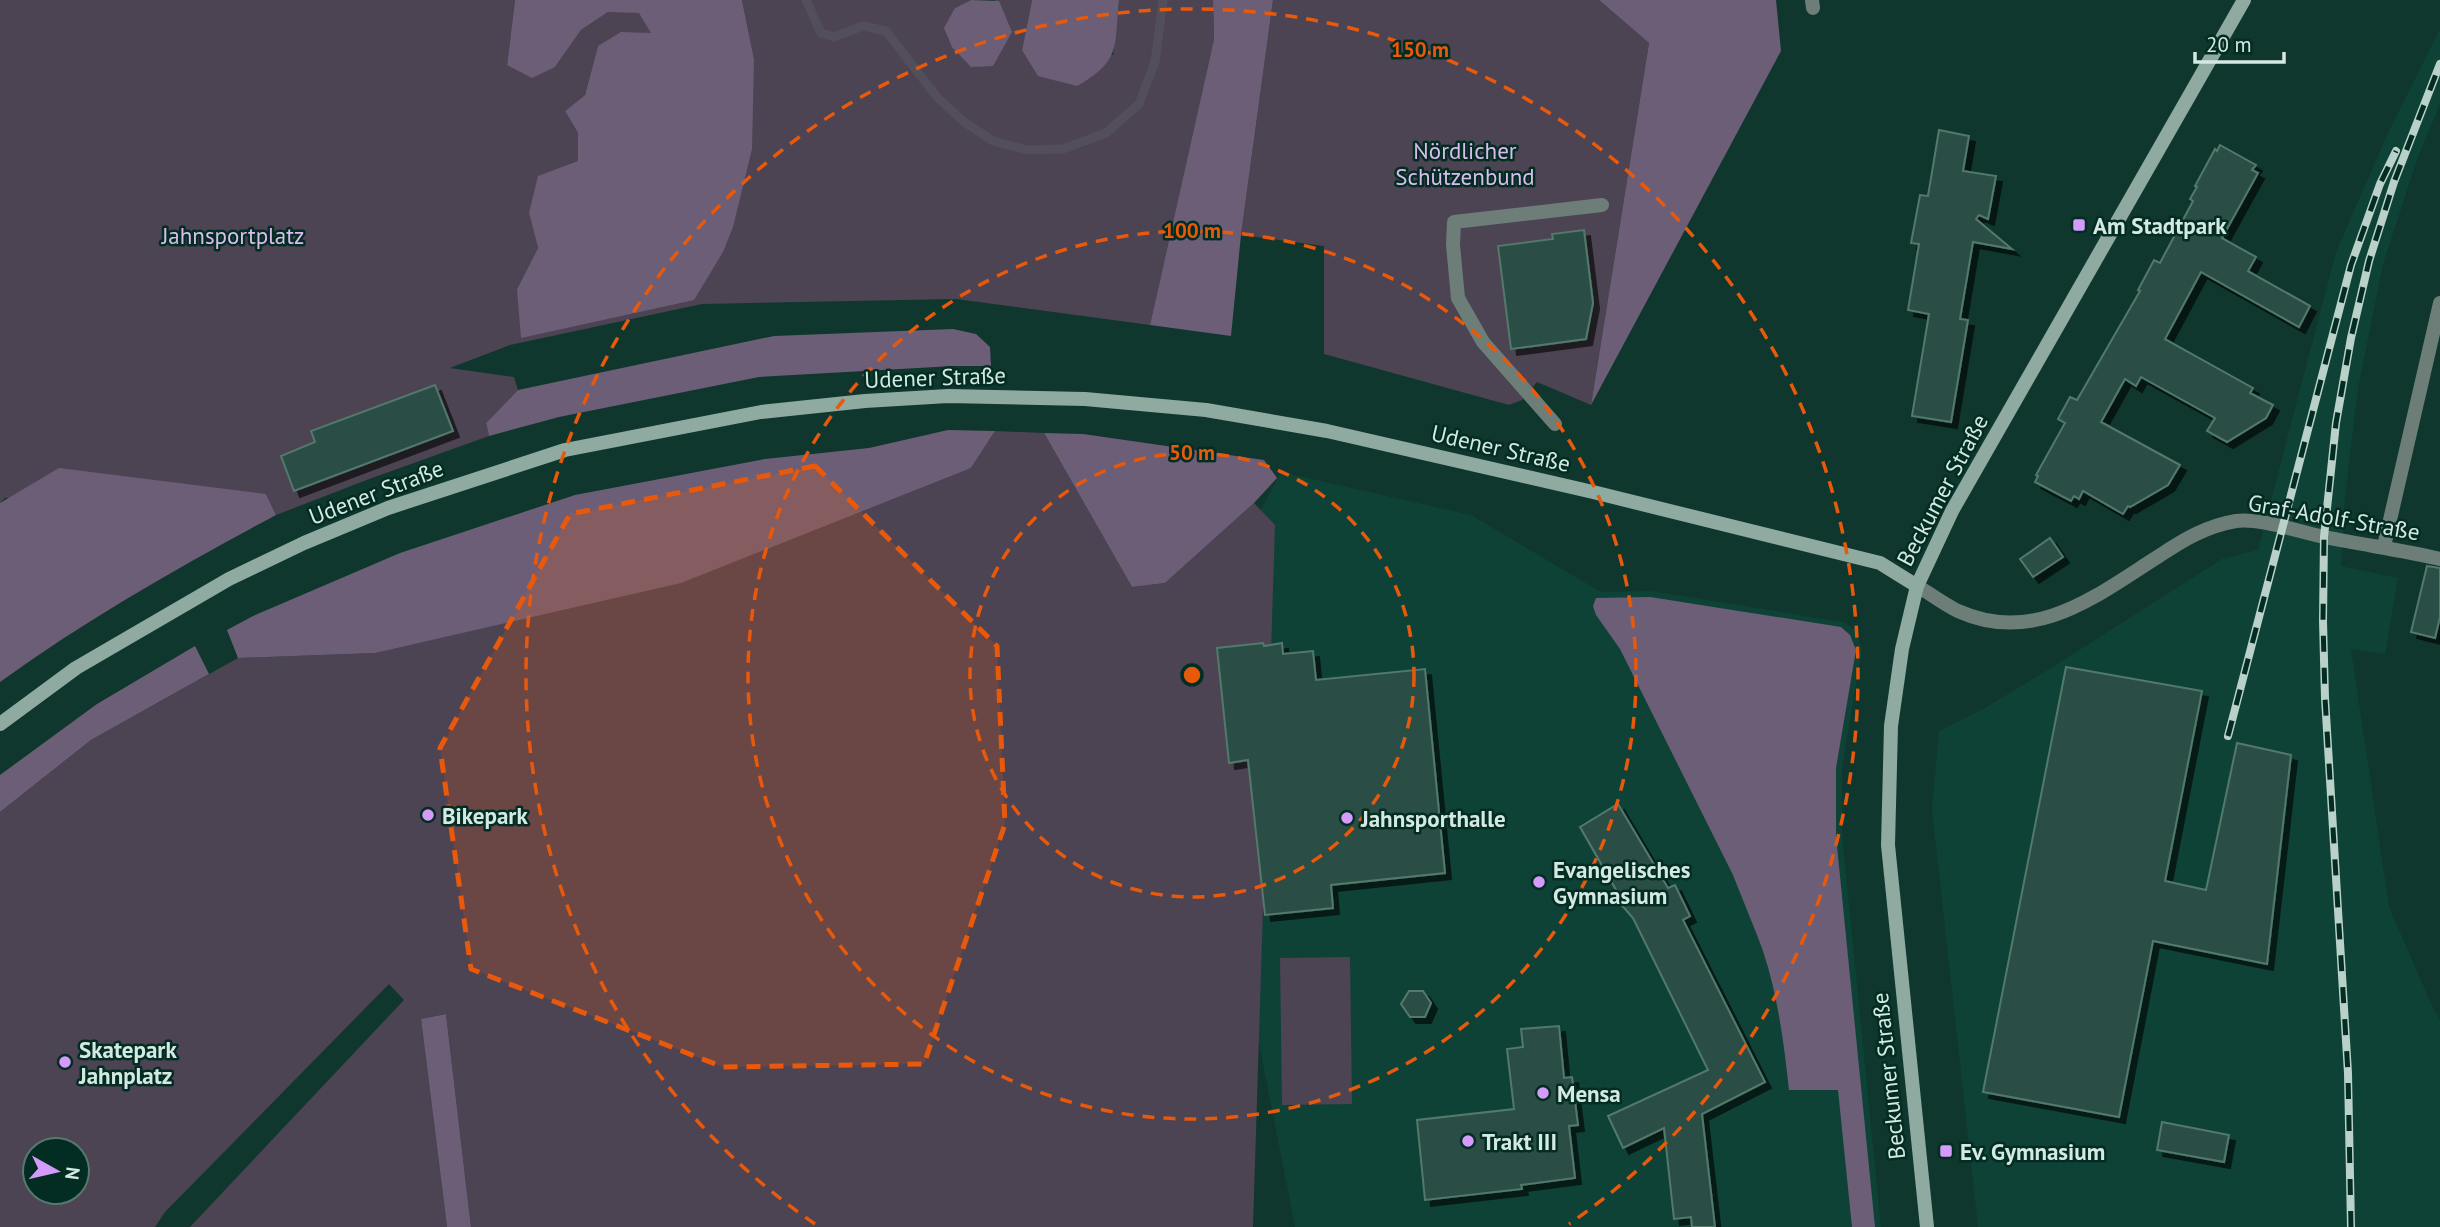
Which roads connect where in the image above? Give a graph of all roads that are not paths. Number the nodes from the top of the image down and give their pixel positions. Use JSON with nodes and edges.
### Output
{"nodes":[{"id":1,"x":2244,"y":0,"type":"edge"},
{"id":2,"x":1602,"y":205,"type":"dead end"},
{"id":3,"x":2440,"y":303,"type":"edge"},
{"id":4,"x":1555,"y":424,"type":"dead end"},
{"id":5,"x":2384,"y":546,"type":"junction"},
{"id":6,"x":2440,"y":559,"type":"edge"},
{"id":7,"x":1917,"y":586,"type":"junction"},
{"id":8,"x":0,"y":724,"type":"edge"},
{"id":9,"x":1927,"y":1227,"type":"edge"}],
"edges":[{"from":1,"to":7,"type":"main road","name":"Beckumer Straße"},
{"from":2,"to":4,"type":"street"},
{"from":3,"to":5,"type":"street"},
{"from":5,"to":6,"type":"street","name":"Graf-Adolf-Straße"},
{"from":5,"to":7,"type":"street","name":"Graf-Adolf-Straße"},
{"from":7,"to":8,"type":"main road","name":"Udener Straße"},
{"from":7,"to":9,"type":"main road","name":"Beckumer Straße"}]}
